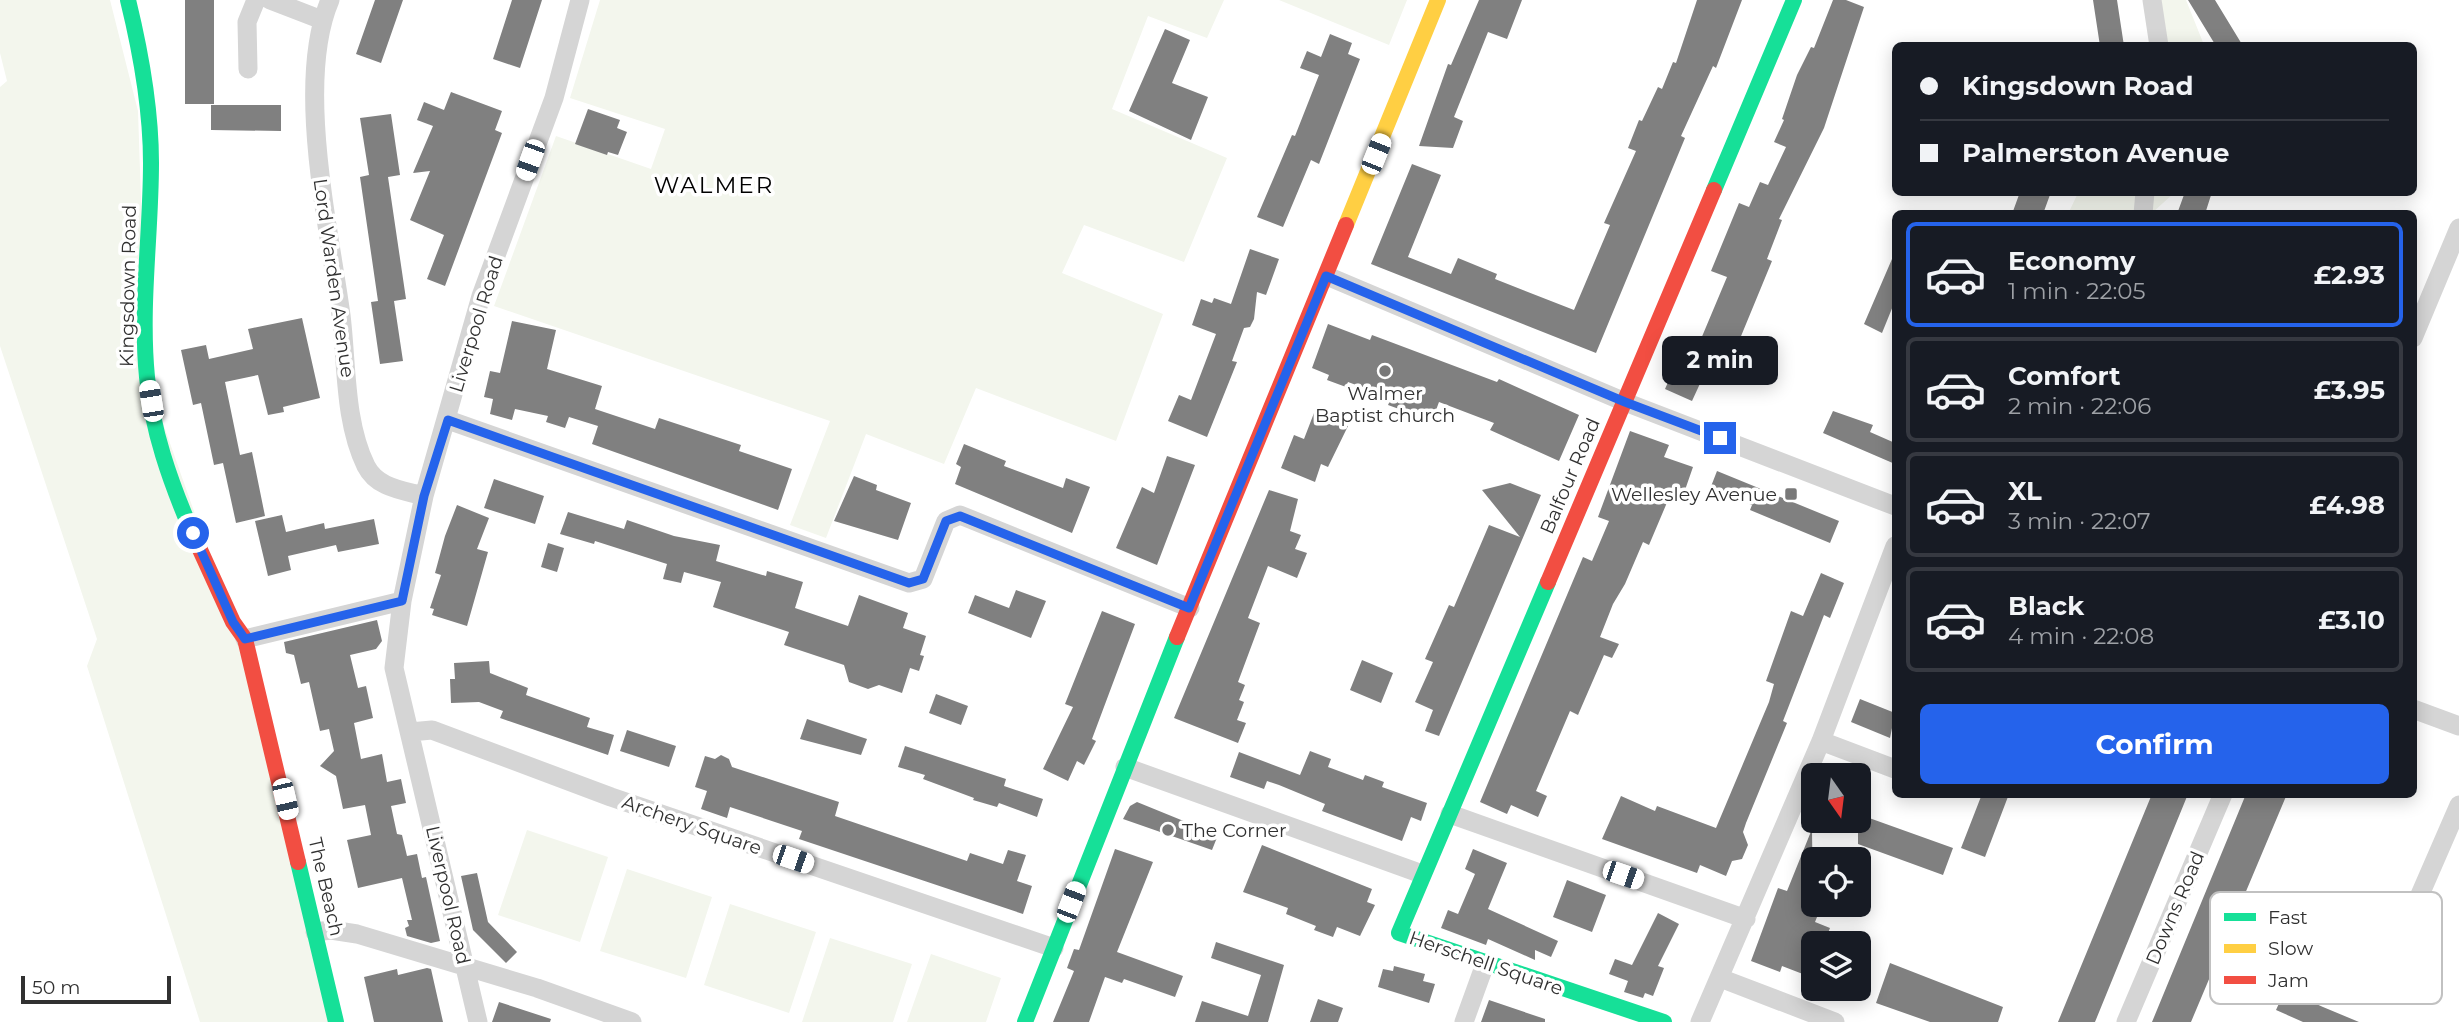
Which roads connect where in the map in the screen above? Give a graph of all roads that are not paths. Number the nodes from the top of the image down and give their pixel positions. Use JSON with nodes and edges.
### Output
{"nodes":[{"id":1,"x":128,"y":0,"type":"edge"},
{"id":2,"x":256,"y":0,"type":"edge"},
{"id":3,"x":270,"y":0,"type":"edge"},
{"id":4,"x":330,"y":0,"type":"edge"},
{"id":5,"x":580,"y":0,"type":"edge"},
{"id":6,"x":1438,"y":0,"type":"edge"},
{"id":7,"x":1794,"y":0,"type":"edge"},
{"id":8,"x":2152,"y":0,"type":"edge"},
{"id":9,"x":322,"y":20,"type":"junction"},
{"id":10,"x":2158,"y":42,"type":"edge"},
{"id":11,"x":248,"y":69,"type":"dead end"},
{"id":12,"x":2459,"y":228,"type":"edge"},
{"id":13,"x":1326,"y":276,"type":"junction"},
{"id":14,"x":2417,"y":328,"type":"edge"},
{"id":15,"x":1625,"y":402,"type":"junction"},
{"id":16,"x":448,"y":420,"type":"junction"},
{"id":17,"x":424,"y":496,"type":"junction"},
{"id":18,"x":1892,"y":505,"type":"edge"},
{"id":19,"x":1892,"y":554,"type":"edge"},
{"id":20,"x":402,"y":601,"type":"junction"},
{"id":21,"x":1189,"y":608,"type":"junction"},
{"id":22,"x":245,"y":639,"type":"junction"},
{"id":23,"x":2417,"y":710,"type":"edge"},
{"id":24,"x":2459,"y":726,"type":"edge"},
{"id":25,"x":410,"y":732,"type":"junction"},
{"id":26,"x":1821,"y":741,"type":"junction"},
{"id":27,"x":1125,"y":767,"type":"junction"},
{"id":28,"x":1892,"y":768,"type":"edge"},
{"id":29,"x":2221,"y":798,"type":"edge"},
{"id":30,"x":2459,"y":805,"type":"edge"},
{"id":31,"x":1450,"y":814,"type":"junction"},
{"id":32,"x":1422,"y":874,"type":"junction"},
{"id":33,"x":2421,"y":892,"type":"edge"},
{"id":34,"x":1746,"y":919,"type":"junction"},
{"id":35,"x":315,"y":932,"type":"junction"},
{"id":36,"x":1054,"y":948,"type":"junction"},
{"id":37,"x":1485,"y":964,"type":"junction"},
{"id":38,"x":466,"y":969,"type":"junction"},
{"id":39,"x":1720,"y":978,"type":"junction"},
{"id":40,"x":336,"y":1022,"type":"edge"},
{"id":41,"x":478,"y":1022,"type":"edge"},
{"id":42,"x":632,"y":1022,"type":"edge"},
{"id":43,"x":1025,"y":1022,"type":"edge"},
{"id":44,"x":1464,"y":1022,"type":"edge"},
{"id":45,"x":1664,"y":1022,"type":"edge"},
{"id":46,"x":1700,"y":1022,"type":"edge"},
{"id":47,"x":1835,"y":1022,"type":"edge"},
{"id":48,"x":2126,"y":1022,"type":"edge"}],
"edges":[{"from":1,"to":22,"type":"street","name":"Kingsdown Road"},
{"from":2,"to":11,"type":"street"},
{"from":3,"to":9,"type":"street"},
{"from":4,"to":9,"type":"street","name":"Lord Warden Avenue"},
{"from":5,"to":16,"type":"street","name":"Liverpool Road"},
{"from":6,"to":13,"type":"street"},
{"from":7,"to":15,"type":"street","name":"Balfour Road"},
{"from":8,"to":10,"type":"street"},
{"from":9,"to":17,"type":"street","name":"Lord Warden Avenue"},
{"from":12,"to":14,"type":"street"},
{"from":13,"to":15,"type":"street"},
{"from":13,"to":21,"type":"street"},
{"from":15,"to":18,"type":"street"},
{"from":15,"to":31,"type":"street","name":"Balfour Road"},
{"from":16,"to":17,"type":"street","name":"Liverpool Road"},
{"from":16,"to":21,"type":"street"},
{"from":17,"to":20,"type":"street","name":"Liverpool Road"},
{"from":19,"to":26,"type":"street"},
{"from":20,"to":22,"type":"street"},
{"from":20,"to":25,"type":"street","name":"Liverpool Road"},
{"from":21,"to":27,"type":"street"},
{"from":22,"to":35,"type":"street","name":"The Beach"},
{"from":23,"to":24,"type":"street"},
{"from":25,"to":36,"type":"street","name":"Archery Square"},
{"from":25,"to":38,"type":"street","name":"Liverpool Road"},
{"from":26,"to":28,"type":"street"},
{"from":26,"to":34,"type":"street"},
{"from":27,"to":32,"type":"street"},
{"from":27,"to":36,"type":"street"},
{"from":29,"to":48,"type":"street","name":"Downs Road"},
{"from":30,"to":33,"type":"street"},
{"from":31,"to":32,"type":"street","name":"Herschell Square"},
{"from":31,"to":34,"type":"street"},
{"from":32,"to":37,"type":"street","name":"Herschell Square"},
{"from":34,"to":39,"type":"street"},
{"from":35,"to":38,"type":"street"},
{"from":35,"to":40,"type":"street","name":"The Beach"},
{"from":36,"to":43,"type":"street"},
{"from":37,"to":44,"type":"street"},
{"from":37,"to":45,"type":"street","name":"Herschell Square"},
{"from":38,"to":41,"type":"street","name":"Liverpool Road"},
{"from":38,"to":42,"type":"street"},
{"from":39,"to":46,"type":"street"},
{"from":39,"to":47,"type":"street"}]}
